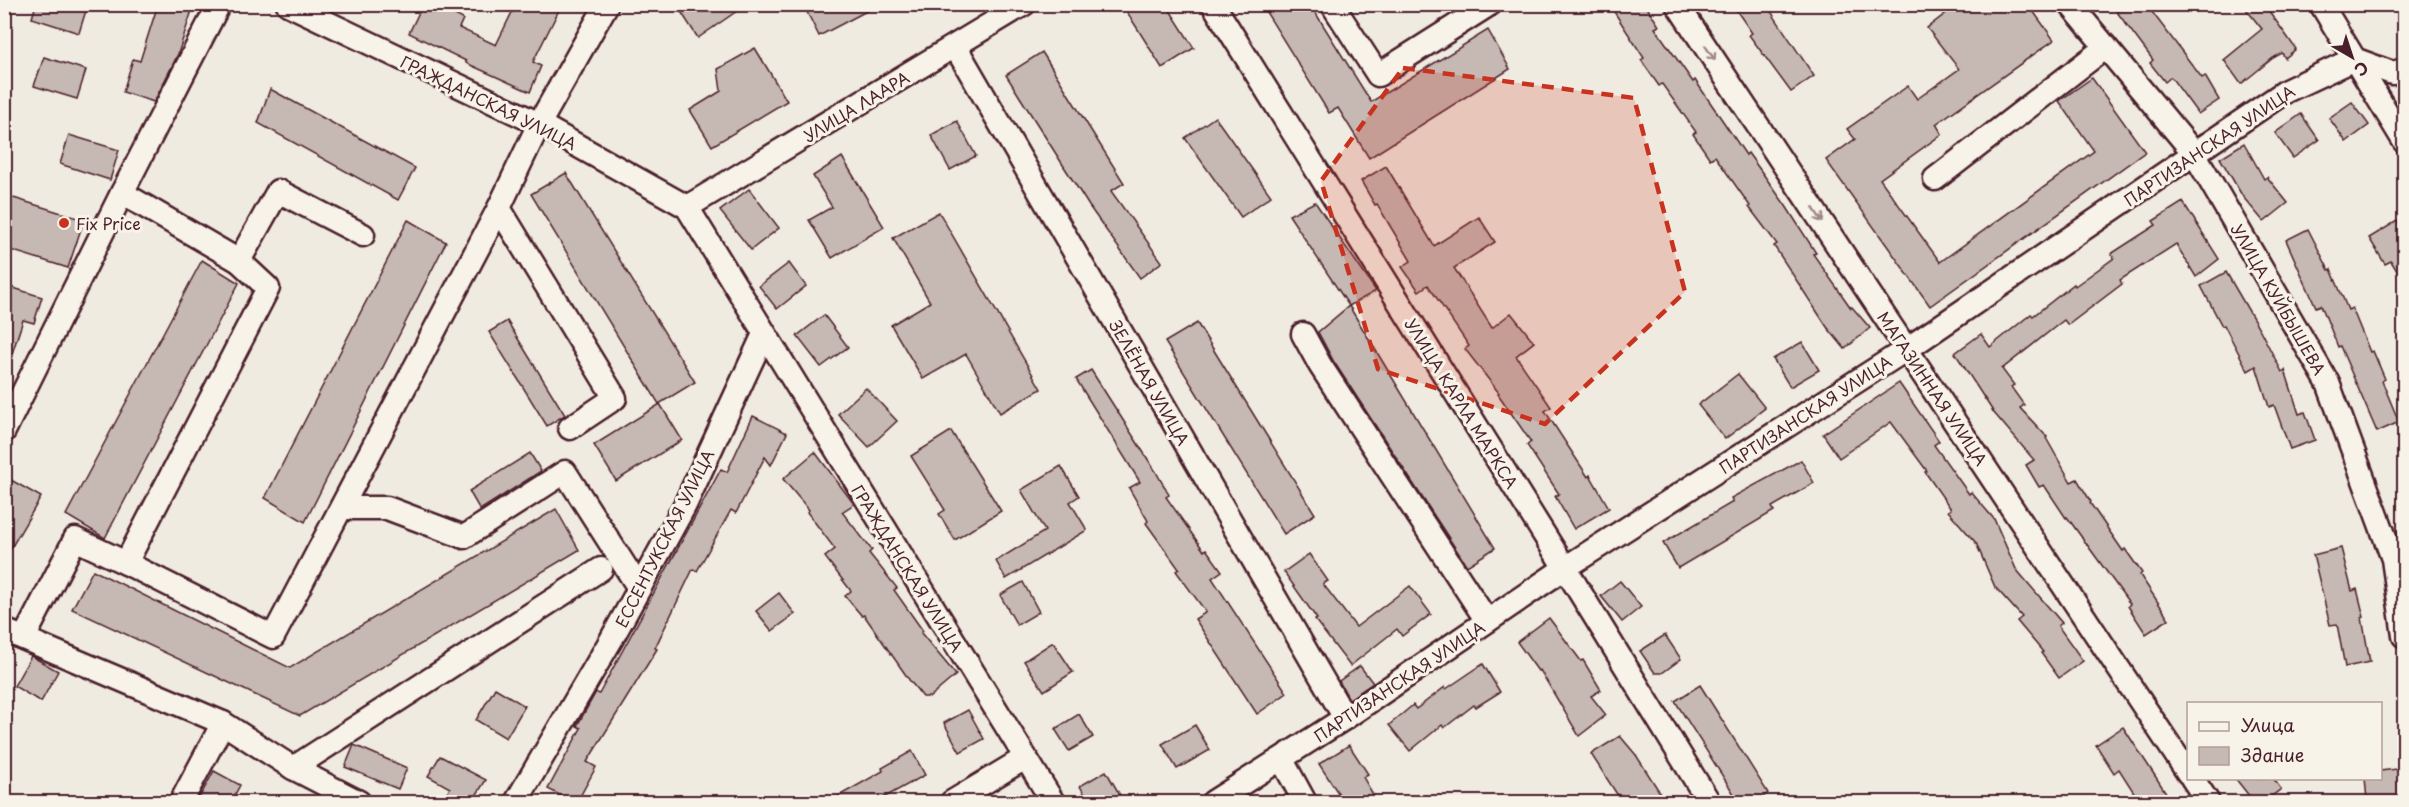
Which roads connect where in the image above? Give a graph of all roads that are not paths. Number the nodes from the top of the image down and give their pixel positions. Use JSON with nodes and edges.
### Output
{"nodes":[{"id":1,"x":219,"y":4,"type":"edge"},
{"id":2,"x":288,"y":4,"type":"edge"},
{"id":3,"x":607,"y":4,"type":"edge"},
{"id":4,"x":1024,"y":4,"type":"edge"},
{"id":5,"x":1212,"y":4,"type":"edge"},
{"id":6,"x":1332,"y":4,"type":"edge"},
{"id":7,"x":1490,"y":4,"type":"edge"},
{"id":8,"x":1677,"y":4,"type":"edge"},
{"id":9,"x":2070,"y":4,"type":"edge"},
{"id":10,"x":2321,"y":4,"type":"edge"},
{"id":11,"x":955,"y":46,"type":"junction"},
{"id":12,"x":2106,"y":47,"type":"junction"},
{"id":13,"x":2354,"y":59,"type":"junction"},
{"id":14,"x":2404,"y":70,"type":"edge"},
{"id":15,"x":539,"y":124,"type":"junction"},
{"id":16,"x":2404,"y":141,"type":"edge"},
{"id":17,"x":2194,"y":153,"type":"junction"},
{"id":18,"x":1935,"y":179,"type":"dead end"},
{"id":19,"x":122,"y":193,"type":"junction"},
{"id":20,"x":687,"y":207,"type":"junction"},
{"id":21,"x":499,"y":208,"type":"junction"},
{"id":22,"x":363,"y":235,"type":"dead end"},
{"id":23,"x":240,"y":261,"type":"junction"},
{"id":24,"x":764,"y":334,"type":"junction"},
{"id":25,"x":1303,"y":334,"type":"dead end"},
{"id":26,"x":1907,"y":349,"type":"junction"},
{"id":27,"x":570,"y":428,"type":"dead end"},
{"id":28,"x":4,"y":431,"type":"edge"},
{"id":29,"x":342,"y":508,"type":"junction"},
{"id":30,"x":126,"y":563,"type":"junction"},
{"id":31,"x":1566,"y":568,"type":"junction"},
{"id":32,"x":601,"y":569,"type":"dead end"},
{"id":33,"x":639,"y":588,"type":"junction"},
{"id":34,"x":1487,"y":621,"type":"junction"},
{"id":35,"x":14,"y":634,"type":"edge"},
{"id":36,"x":2404,"y":636,"type":"edge"},
{"id":37,"x":1345,"y":718,"type":"junction"},
{"id":38,"x":224,"y":723,"type":"junction"},
{"id":39,"x":1025,"y":758,"type":"junction"},
{"id":40,"x":1282,"y":760,"type":"junction"},
{"id":41,"x":293,"y":768,"type":"junction"},
{"id":42,"x":2187,"y":771,"type":"edge"},
{"id":43,"x":2193,"y":780,"type":"edge"},
{"id":44,"x":181,"y":802,"type":"edge"},
{"id":45,"x":359,"y":802,"type":"edge"},
{"id":46,"x":516,"y":802,"type":"edge"},
{"id":47,"x":952,"y":802,"type":"edge"},
{"id":48,"x":1053,"y":802,"type":"edge"},
{"id":49,"x":1213,"y":802,"type":"edge"},
{"id":50,"x":1305,"y":802,"type":"edge"},
{"id":51,"x":1709,"y":802,"type":"edge"},
{"id":52,"x":2208,"y":802,"type":"edge"}],
"edges":[{"from":1,"to":19,"type":"street"},
{"from":2,"to":15,"type":"street","name":"ГРАЖДАНСКАЯ УЛИЦА"},
{"from":3,"to":15,"type":"street"},
{"from":4,"to":11,"type":"street","name":"УЛИЦА ЛААРА"},
{"from":5,"to":31,"type":"street","name":"УЛИЦА КАРЛА МАРКСА"},
{"from":6,"to":7,"type":"street"},
{"from":8,"to":26,"type":"street","name":"МАГАЗИННАЯ УЛИЦА","one_way":true},
{"from":9,"to":12,"type":"street","name":"УЛИЦА КУЙБЫШЕВА"},
{"from":10,"to":13,"type":"street"},
{"from":11,"to":20,"type":"street","name":"УЛИЦА ЛААРА"},
{"from":11,"to":37,"type":"street","name":"ЗЕЛЁНАЯ УЛИЦА"},
{"from":12,"to":17,"type":"street","name":"УЛИЦА КУЙБЫШЕВА"},
{"from":12,"to":18,"type":"street"},
{"from":13,"to":14,"type":"street"},
{"from":13,"to":16,"type":"street"},
{"from":13,"to":17,"type":"street","name":"ПАРТИЗАНСКАЯ УЛИЦА"},
{"from":15,"to":20,"type":"street","name":"ГРАЖДАНСКАЯ УЛИЦА"},
{"from":15,"to":21,"type":"street"},
{"from":17,"to":26,"type":"street","name":"ПАРТИЗАНСКАЯ УЛИЦА"},
{"from":17,"to":36,"type":"street","name":"УЛИЦА КУЙБЫШЕВА"},
{"from":19,"to":23,"type":"street"},
{"from":19,"to":28,"type":"street"},
{"from":20,"to":24,"type":"street"},
{"from":21,"to":27,"type":"street"},
{"from":21,"to":29,"type":"street"},
{"from":22,"to":23,"type":"street"},
{"from":23,"to":30,"type":"street"},
{"from":24,"to":33,"type":"street","name":"ЕССЕНТУКСКАЯ УЛИЦА"},
{"from":24,"to":39,"type":"street","name":"ГРАЖДАНСКАЯ УЛИЦА"},
{"from":25,"to":34,"type":"street"},
{"from":26,"to":31,"type":"street","name":"ПАРТИЗАНСКАЯ УЛИЦА"},
{"from":26,"to":42,"type":"street","name":"МАГАЗИННАЯ УЛИЦА"},
{"from":29,"to":30,"type":"street"},
{"from":29,"to":33,"type":"street"},
{"from":30,"to":35,"type":"street"},
{"from":31,"to":34,"type":"street","name":"ПАРТИЗАНСКАЯ УЛИЦА"},
{"from":31,"to":51,"type":"street","name":"УЛИЦА КАРЛА МАРКСА"},
{"from":32,"to":41,"type":"street"},
{"from":33,"to":46,"type":"street","name":"ЕССЕНТУКСКАЯ УЛИЦА"},
{"from":34,"to":37,"type":"street","name":"ПАРТИЗАНСКАЯ УЛИЦА"},
{"from":35,"to":38,"type":"street"},
{"from":37,"to":40,"type":"street","name":"ПАРТИЗАНСКАЯ УЛИЦА"},
{"from":38,"to":41,"type":"street"},
{"from":38,"to":44,"type":"street"},
{"from":39,"to":47,"type":"street"},
{"from":39,"to":48,"type":"street","name":"ГРАЖДАНСКАЯ УЛИЦА"},
{"from":40,"to":49,"type":"street","name":"ПАРТИЗАНСКАЯ УЛИЦА"},
{"from":40,"to":50,"type":"street"},
{"from":41,"to":45,"type":"street"},
{"from":43,"to":52,"type":"street"}]}
